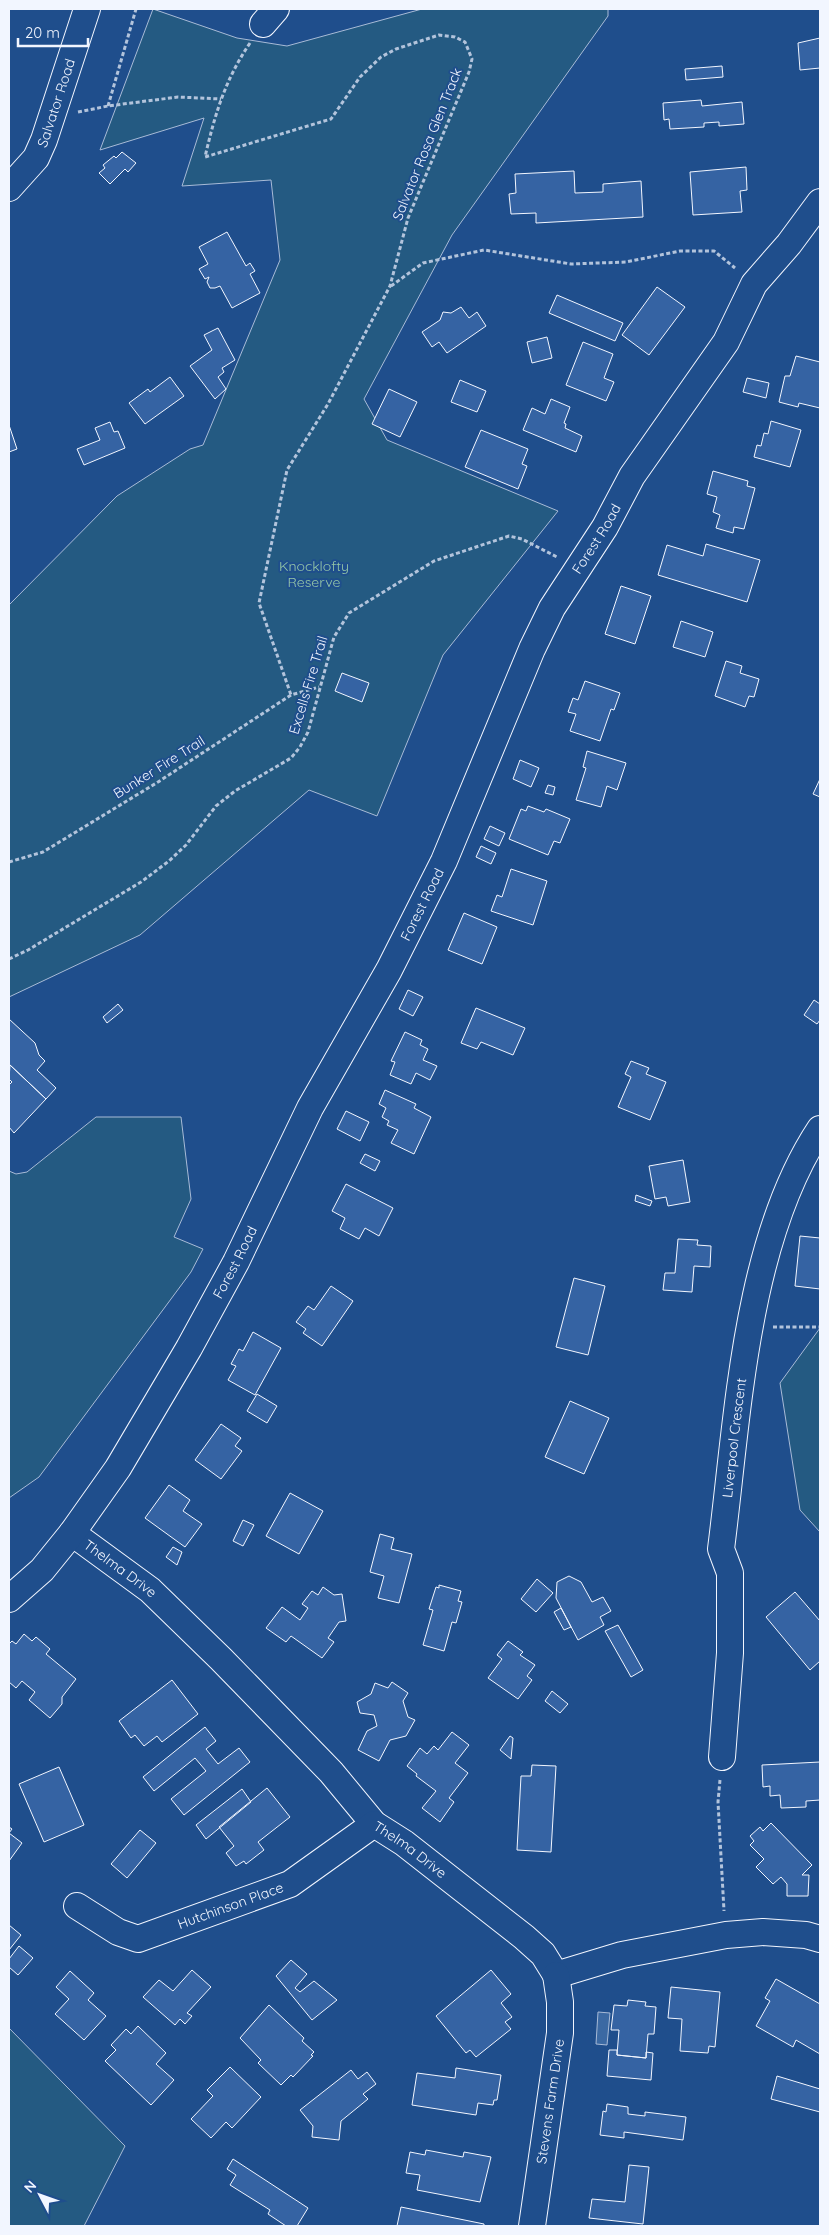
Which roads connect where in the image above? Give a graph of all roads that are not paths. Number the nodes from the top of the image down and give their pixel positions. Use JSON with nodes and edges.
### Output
{"nodes":[{"id":1,"x":87,"y":9,"type":"edge"},
{"id":2,"x":9,"y":188,"type":"edge"},
{"id":3,"x":820,"y":202,"type":"edge"},
{"id":4,"x":820,"y":1129,"type":"edge"},
{"id":5,"x":72,"y":1533,"type":"junction"},
{"id":6,"x":9,"y":1599,"type":"edge"},
{"id":7,"x":722,"y":1758,"type":"road end"},
{"id":8,"x":374,"y":1824,"type":"junction"},
{"id":9,"x":77,"y":1906,"type":"dead end"},
{"id":10,"x":820,"y":1939,"type":"edge"},
{"id":11,"x":556,"y":1976,"type":"junction"},
{"id":12,"x":532,"y":2226,"type":"edge"}],
"edges":[{"from":1,"to":2,"type":"street","name":"Salvator Road"},
{"from":3,"to":5,"type":"street","name":"Forest Road"},
{"from":4,"to":7,"type":"street","name":"Liverpool Crescent"},
{"from":5,"to":6,"type":"street","name":"Forest Road"},
{"from":5,"to":8,"type":"street","name":"Thelma Drive"},
{"from":8,"to":9,"type":"street","name":"Hutchinson Place"},
{"from":8,"to":11,"type":"street","name":"Thelma Drive"},
{"from":10,"to":11,"type":"street"},
{"from":11,"to":12,"type":"street","name":"Stevens Farm Drive"}]}
